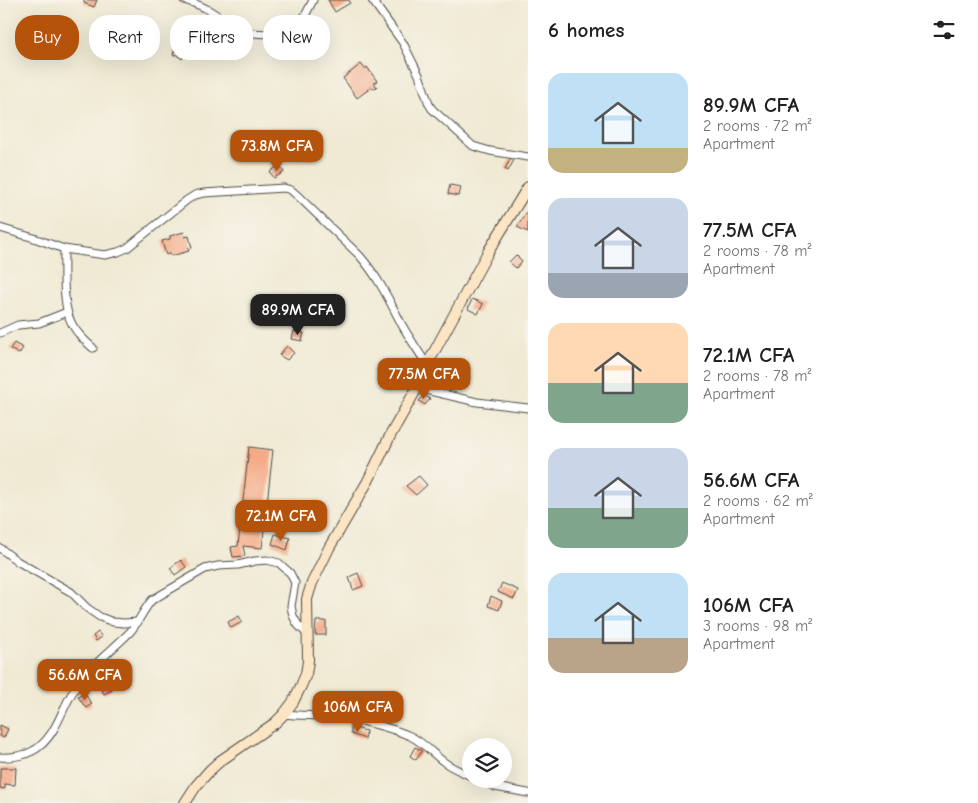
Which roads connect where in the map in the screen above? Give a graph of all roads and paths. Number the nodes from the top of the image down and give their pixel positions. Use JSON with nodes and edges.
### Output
{"nodes":[{"id":1,"x":184,"y":0,"type":"edge"},
{"id":2,"x":313,"y":0,"type":"edge"},
{"id":3,"x":372,"y":0,"type":"edge"},
{"id":4,"x":528,"y":157,"type":"edge"},
{"id":5,"x":528,"y":188,"type":"edge"},
{"id":6,"x":0,"y":228,"type":"edge"},
{"id":7,"x":64,"y":249,"type":"junction"},
{"id":8,"x":67,"y":312,"type":"junction"},
{"id":9,"x":0,"y":333,"type":"edge"},
{"id":10,"x":93,"y":348,"type":"dead end"},
{"id":11,"x":427,"y":366,"type":"junction"},
{"id":12,"x":417,"y":388,"type":"junction"},
{"id":13,"x":528,"y":408,"type":"edge"},
{"id":14,"x":0,"y":548,"type":"edge"},
{"id":15,"x":138,"y":622,"type":"junction"},
{"id":16,"x":308,"y":635,"type":"junction"},
{"id":17,"x":284,"y":714,"type":"junction"},
{"id":18,"x":0,"y":758,"type":"edge"},
{"id":19,"x":462,"y":772,"type":"edge"},
{"id":20,"x":504,"y":788,"type":"edge"},
{"id":21,"x":528,"y":793,"type":"edge"},
{"id":22,"x":185,"y":803,"type":"edge"}],
"edges":[{"from":1,"to":2,"type":"street"},
{"from":3,"to":4,"type":"street"},
{"from":5,"to":11,"type":"street"},
{"from":6,"to":7,"type":"street"},
{"from":7,"to":8,"type":"street"},
{"from":7,"to":11,"type":"street"},
{"from":8,"to":9,"type":"street"},
{"from":8,"to":10,"type":"street"},
{"from":11,"to":12,"type":"street"},
{"from":12,"to":13,"type":"street"},
{"from":12,"to":16,"type":"street"},
{"from":14,"to":15,"type":"street"},
{"from":15,"to":16,"type":"street"},
{"from":15,"to":18,"type":"street"},
{"from":16,"to":17,"type":"street"},
{"from":17,"to":19,"type":"street"},
{"from":17,"to":22,"type":"street"},
{"from":20,"to":21,"type":"street"}]}
